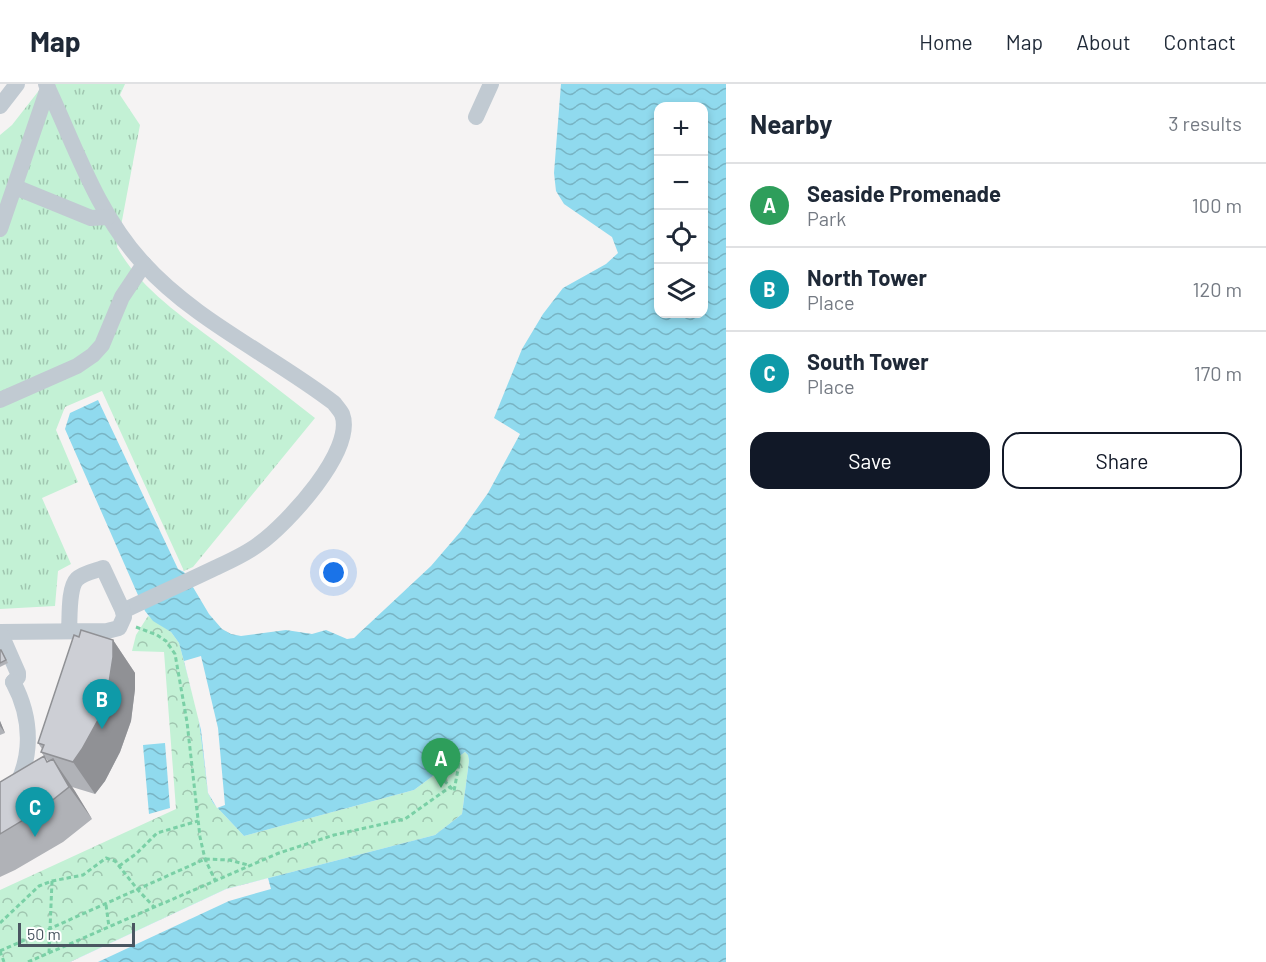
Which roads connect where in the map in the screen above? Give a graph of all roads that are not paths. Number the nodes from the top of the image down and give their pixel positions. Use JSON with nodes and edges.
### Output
{"nodes":[{"id":1,"x":17,"y":84,"type":"edge"},
{"id":2,"x":491,"y":84,"type":"edge"},
{"id":3,"x":47,"y":86,"type":"edge"},
{"id":4,"x":0,"y":106,"type":"edge"},
{"id":5,"x":476,"y":117,"type":"dead end"},
{"id":6,"x":15,"y":187,"type":"junction"},
{"id":7,"x":108,"y":217,"type":"junction"},
{"id":8,"x":0,"y":229,"type":"edge"},
{"id":9,"x":144,"y":264,"type":"junction"},
{"id":10,"x":0,"y":400,"type":"edge"},
{"id":11,"x":123,"y":617,"type":"junction"},
{"id":12,"x":69,"y":631,"type":"junction"},
{"id":13,"x":0,"y":632,"type":"edge"},
{"id":14,"x":6,"y":681,"type":"edge"},
{"id":15,"x":0,"y":807,"type":"edge"}],
"edges":[{"from":1,"to":4,"type":"street"},
{"from":2,"to":5,"type":"street"},
{"from":3,"to":6,"type":"street"},
{"from":3,"to":7,"type":"street"},
{"from":6,"to":7,"type":"street"},
{"from":6,"to":8,"type":"street"},
{"from":7,"to":9,"type":"street"},
{"from":9,"to":10,"type":"street"},
{"from":9,"to":11,"type":"street"},
{"from":11,"to":12,"type":"street"},
{"from":11,"to":12,"type":"street"},
{"from":12,"to":13,"type":"street"},
{"from":13,"to":14,"type":"street"},
{"from":14,"to":15,"type":"street"}]}
